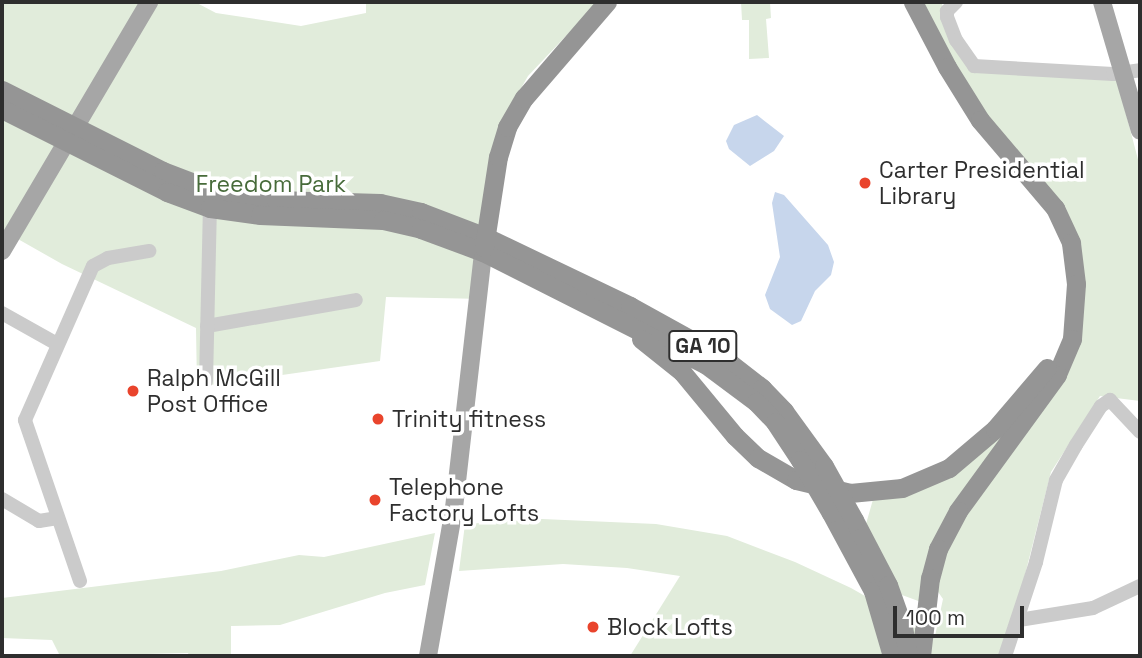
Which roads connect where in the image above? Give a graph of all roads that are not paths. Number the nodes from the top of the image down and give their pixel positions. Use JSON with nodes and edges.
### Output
{"nodes":[{"id":1,"x":149,"y":2,"type":"edge"},
{"id":2,"x":607,"y":2,"type":"edge"},
{"id":3,"x":913,"y":2,"type":"edge"},
{"id":4,"x":956,"y":2,"type":"edge"},
{"id":5,"x":1102,"y":2,"type":"edge"},
{"id":6,"x":1132,"y":72,"type":"edge"},
{"id":7,"x":2,"y":90,"type":"edge"},
{"id":8,"x":2,"y":109,"type":"edge"},
{"id":9,"x":1140,"y":131,"type":"edge"},
{"id":10,"x":72,"y":133,"type":"junction"},
{"id":11,"x":210,"y":208,"type":"junction"},
{"id":12,"x":485,"y":244,"type":"junction"},
{"id":13,"x":2,"y":251,"type":"edge"},
{"id":14,"x":149,"y":251,"type":"dead end"},
{"id":15,"x":1075,"y":294,"type":"junction"},
{"id":16,"x":356,"y":300,"type":"dead end"},
{"id":17,"x":2,"y":313,"type":"edge"},
{"id":18,"x":609,"y":315,"type":"junction"},
{"id":19,"x":207,"y":326,"type":"junction"},
{"id":20,"x":57,"y":344,"type":"junction"},
{"id":21,"x":206,"y":381,"type":"dead end"},
{"id":22,"x":1140,"y":432,"type":"edge"},
{"id":23,"x":2,"y":499,"type":"edge"},
{"id":24,"x":58,"y":518,"type":"junction"},
{"id":25,"x":80,"y":581,"type":"dead end"},
{"id":26,"x":1140,"y":586,"type":"edge"},
{"id":27,"x":1018,"y":620,"type":"junction"},
{"id":28,"x":428,"y":656,"type":"edge"},
{"id":29,"x":892,"y":656,"type":"edge"},
{"id":30,"x":908,"y":656,"type":"edge"},
{"id":31,"x":921,"y":656,"type":"edge"},
{"id":32,"x":1005,"y":656,"type":"edge"}],
"edges":[{"from":1,"to":10,"type":"main road"},
{"from":2,"to":12,"type":"highway"},
{"from":3,"to":15,"type":"highway"},
{"from":4,"to":6,"type":"street"},
{"from":5,"to":6,"type":"main road"},
{"from":6,"to":9,"type":"main road"},
{"from":7,"to":10,"type":"highway","number":"GA 10"},
{"from":8,"to":10,"type":"highway","number":"GA 10"},
{"from":10,"to":11,"type":"highway","number":"GA 10"},
{"from":10,"to":12,"type":"highway","number":"GA 10"},
{"from":10,"to":13,"type":"main road"},
{"from":11,"to":12,"type":"highway","number":"GA 10"},
{"from":11,"to":19,"type":"street"},
{"from":12,"to":18,"type":"highway","number":"GA 10"},
{"from":12,"to":28,"type":"main road"},
{"from":12,"to":30,"type":"highway","number":"GA 10","bridge":true},
{"from":14,"to":20,"type":"street"},
{"from":15,"to":18,"type":"highway"},
{"from":15,"to":31,"type":"highway"},
{"from":16,"to":19,"type":"street"},
{"from":17,"to":20,"type":"street"},
{"from":18,"to":29,"type":"highway","number":"GA 10","bridge":true},
{"from":19,"to":21,"type":"street"},
{"from":20,"to":24,"type":"street"},
{"from":22,"to":27,"type":"street"},
{"from":23,"to":24,"type":"street"},
{"from":24,"to":25,"type":"street"},
{"from":26,"to":27,"type":"street"},
{"from":27,"to":32,"type":"street"}]}
